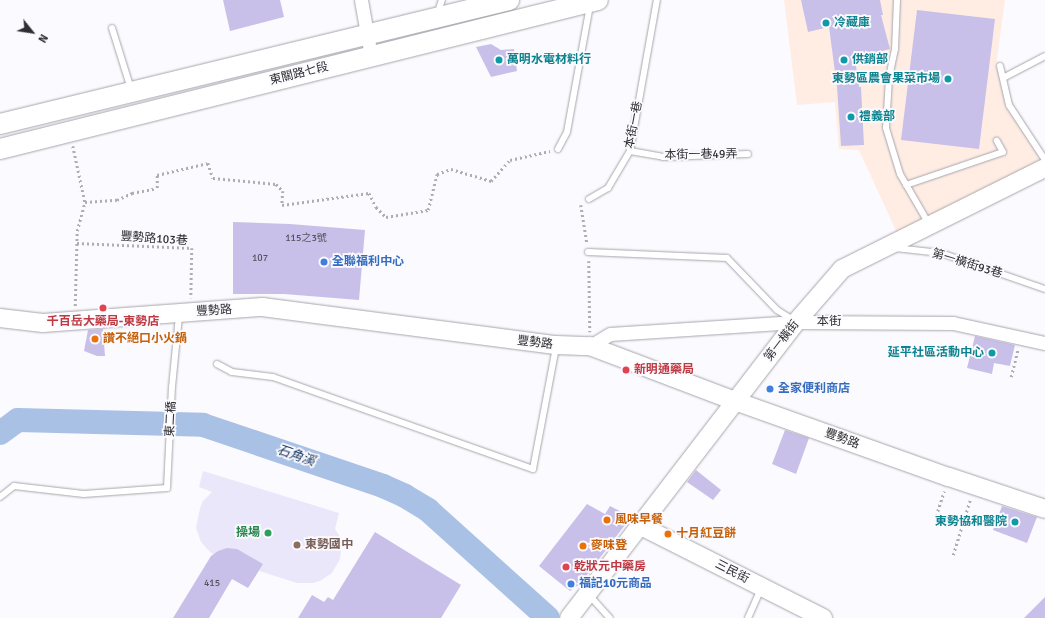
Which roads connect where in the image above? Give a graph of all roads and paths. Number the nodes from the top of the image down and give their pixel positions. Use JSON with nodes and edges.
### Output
{"nodes":[{"id":1,"x":360,"y":0,"type":"edge"},
{"id":2,"x":509,"y":0,"type":"edge"},
{"id":3,"x":657,"y":0,"type":"edge"},
{"id":4,"x":897,"y":0,"type":"edge"},
{"id":5,"x":594,"y":1,"type":"edge"},
{"id":6,"x":439,"y":9,"type":"edge"},
{"id":7,"x":112,"y":28,"type":"dead end"},
{"id":8,"x":367,"y":35,"type":"junction"},
{"id":9,"x":371,"y":56,"type":"junction"},
{"id":10,"x":1045,"y":56,"type":"edge"},
{"id":11,"x":1000,"y":66,"type":"dead end"},
{"id":12,"x":1003,"y":78,"type":"junction"},
{"id":13,"x":132,"y":92,"type":"junction"},
{"id":14,"x":0,"y":124,"type":"edge"},
{"id":15,"x":70,"y":131,"type":"junction"},
{"id":16,"x":997,"y":141,"type":"dead end"},
{"id":17,"x":0,"y":149,"type":"edge"},
{"id":18,"x":558,"y":149,"type":"joint"},
{"id":19,"x":630,"y":151,"type":"junction"},
{"id":20,"x":748,"y":154,"type":"dead end"},
{"id":21,"x":1045,"y":160,"type":"edge"},
{"id":22,"x":1045,"y":168,"type":"edge"},
{"id":23,"x":906,"y":185,"type":"junction"},
{"id":24,"x":589,"y":199,"type":"joint"},
{"id":25,"x":85,"y":202,"type":"junction"},
{"id":26,"x":930,"y":226,"type":"junction"},
{"id":27,"x":77,"y":243,"type":"junction"},
{"id":28,"x":887,"y":247,"type":"junction"},
{"id":29,"x":588,"y":252,"type":"junction"},
{"id":30,"x":1045,"y":290,"type":"edge"},
{"id":31,"x":185,"y":313,"type":"junction"},
{"id":32,"x":0,"y":318,"type":"edge"},
{"id":33,"x":75,"y":321,"type":"junction"},
{"id":34,"x":796,"y":322,"type":"junction"},
{"id":35,"x":1021,"y":338,"type":"junction"},
{"id":36,"x":1045,"y":343,"type":"edge"},
{"id":37,"x":556,"y":346,"type":"junction"},
{"id":38,"x":590,"y":346,"type":"junction"},
{"id":39,"x":217,"y":364,"type":"dead end"},
{"id":40,"x":1011,"y":377,"type":"dead end"},
{"id":41,"x":735,"y":401,"type":"junction"},
{"id":42,"x":949,"y":477,"type":"junction"},
{"id":43,"x":975,"y":485,"type":"junction"},
{"id":44,"x":0,"y":497,"type":"edge"},
{"id":45,"x":1045,"y":509,"type":"edge"},
{"id":46,"x":936,"y":516,"type":"dead end"},
{"id":47,"x":641,"y":526,"type":"junction"},
{"id":48,"x":953,"y":555,"type":"dead end"},
{"id":49,"x":762,"y":587,"type":"junction"},
{"id":50,"x":588,"y":594,"type":"junction"},
{"id":51,"x":569,"y":618,"type":"edge"},
{"id":52,"x":610,"y":618,"type":"edge"},
{"id":53,"x":748,"y":618,"type":"edge"},
{"id":54,"x":823,"y":618,"type":"edge"}],
"edges":[{"from":1,"to":8,"type":"street"},
{"from":2,"to":6,"type":"main road","name":"東關路七段"},
{"from":3,"to":19,"type":"lane","name":"本街一巷"},
{"from":4,"to":23,"type":"lane"},
{"from":5,"to":9,"type":"main road","name":"東關路七段"},
{"from":5,"to":18,"type":"lane"},
{"from":6,"to":8,"type":"main road","name":"東關路七段"},
{"from":7,"to":13,"type":"lane"},
{"from":8,"to":9,"type":"street"},
{"from":8,"to":13,"type":"main road","name":"東關路七段"},
{"from":9,"to":15,"type":"main road","name":"東關路七段"},
{"from":10,"to":12,"type":"lane"},
{"from":11,"to":12,"type":"lane"},
{"from":12,"to":21,"type":"lane"},
{"from":13,"to":14,"type":"main road","name":"東關路七段"},
{"from":15,"to":17,"type":"main road","name":"東關路七段"},
{"from":15,"to":25,"type":"path"},
{"from":16,"to":23,"type":"lane"},
{"from":18,"to":25,"type":"path"},
{"from":19,"to":20,"type":"lane","name":"本街一巷49弄"},
{"from":19,"to":24,"type":"lane","name":"本街一巷"},
{"from":22,"to":26,"type":"street","name":"第一橫街"},
{"from":23,"to":26,"type":"lane"},
{"from":24,"to":29,"type":"path"},
{"from":25,"to":27,"type":"path"},
{"from":26,"to":28,"type":"street","name":"第一橫街"},
{"from":27,"to":31,"type":"path","name":"豐勢路103巷"},
{"from":27,"to":33,"type":"path"},
{"from":28,"to":30,"type":"lane","name":"第一橫街93巷"},
{"from":28,"to":34,"type":"street","name":"第一橫街"},
{"from":29,"to":34,"type":"lane"},
{"from":29,"to":38,"type":"path"},
{"from":31,"to":33,"type":"street","name":"豐勢路"},
{"from":31,"to":37,"type":"street","name":"豐勢路"},
{"from":31,"to":44,"type":"lane","name":"東二橋"},
{"from":32,"to":33,"type":"street","name":"豐勢路"},
{"from":34,"to":35,"type":"street","name":"本街"},
{"from":34,"to":38,"type":"street","name":"本街"},
{"from":34,"to":41,"type":"street","name":"第一橫街"},
{"from":35,"to":36,"type":"street","name":"本街"},
{"from":35,"to":40,"type":"path"},
{"from":37,"to":38,"type":"street","name":"豐勢路"},
{"from":37,"to":39,"type":"lane"},
{"from":38,"to":41,"type":"street","name":"豐勢路"},
{"from":41,"to":42,"type":"street","name":"豐勢路"},
{"from":41,"to":47,"type":"street","name":"第一橫街"},
{"from":42,"to":43,"type":"street","name":"豐勢路"},
{"from":42,"to":46,"type":"path"},
{"from":43,"to":45,"type":"street","name":"豐勢路"},
{"from":43,"to":48,"type":"path"},
{"from":47,"to":49,"type":"street","name":"三民街"},
{"from":47,"to":50,"type":"street","name":"第一橫街"},
{"from":49,"to":53,"type":"lane"},
{"from":49,"to":54,"type":"street","name":"三民街"},
{"from":50,"to":51,"type":"street","name":"第一橫街"},
{"from":50,"to":52,"type":"lane"}]}
